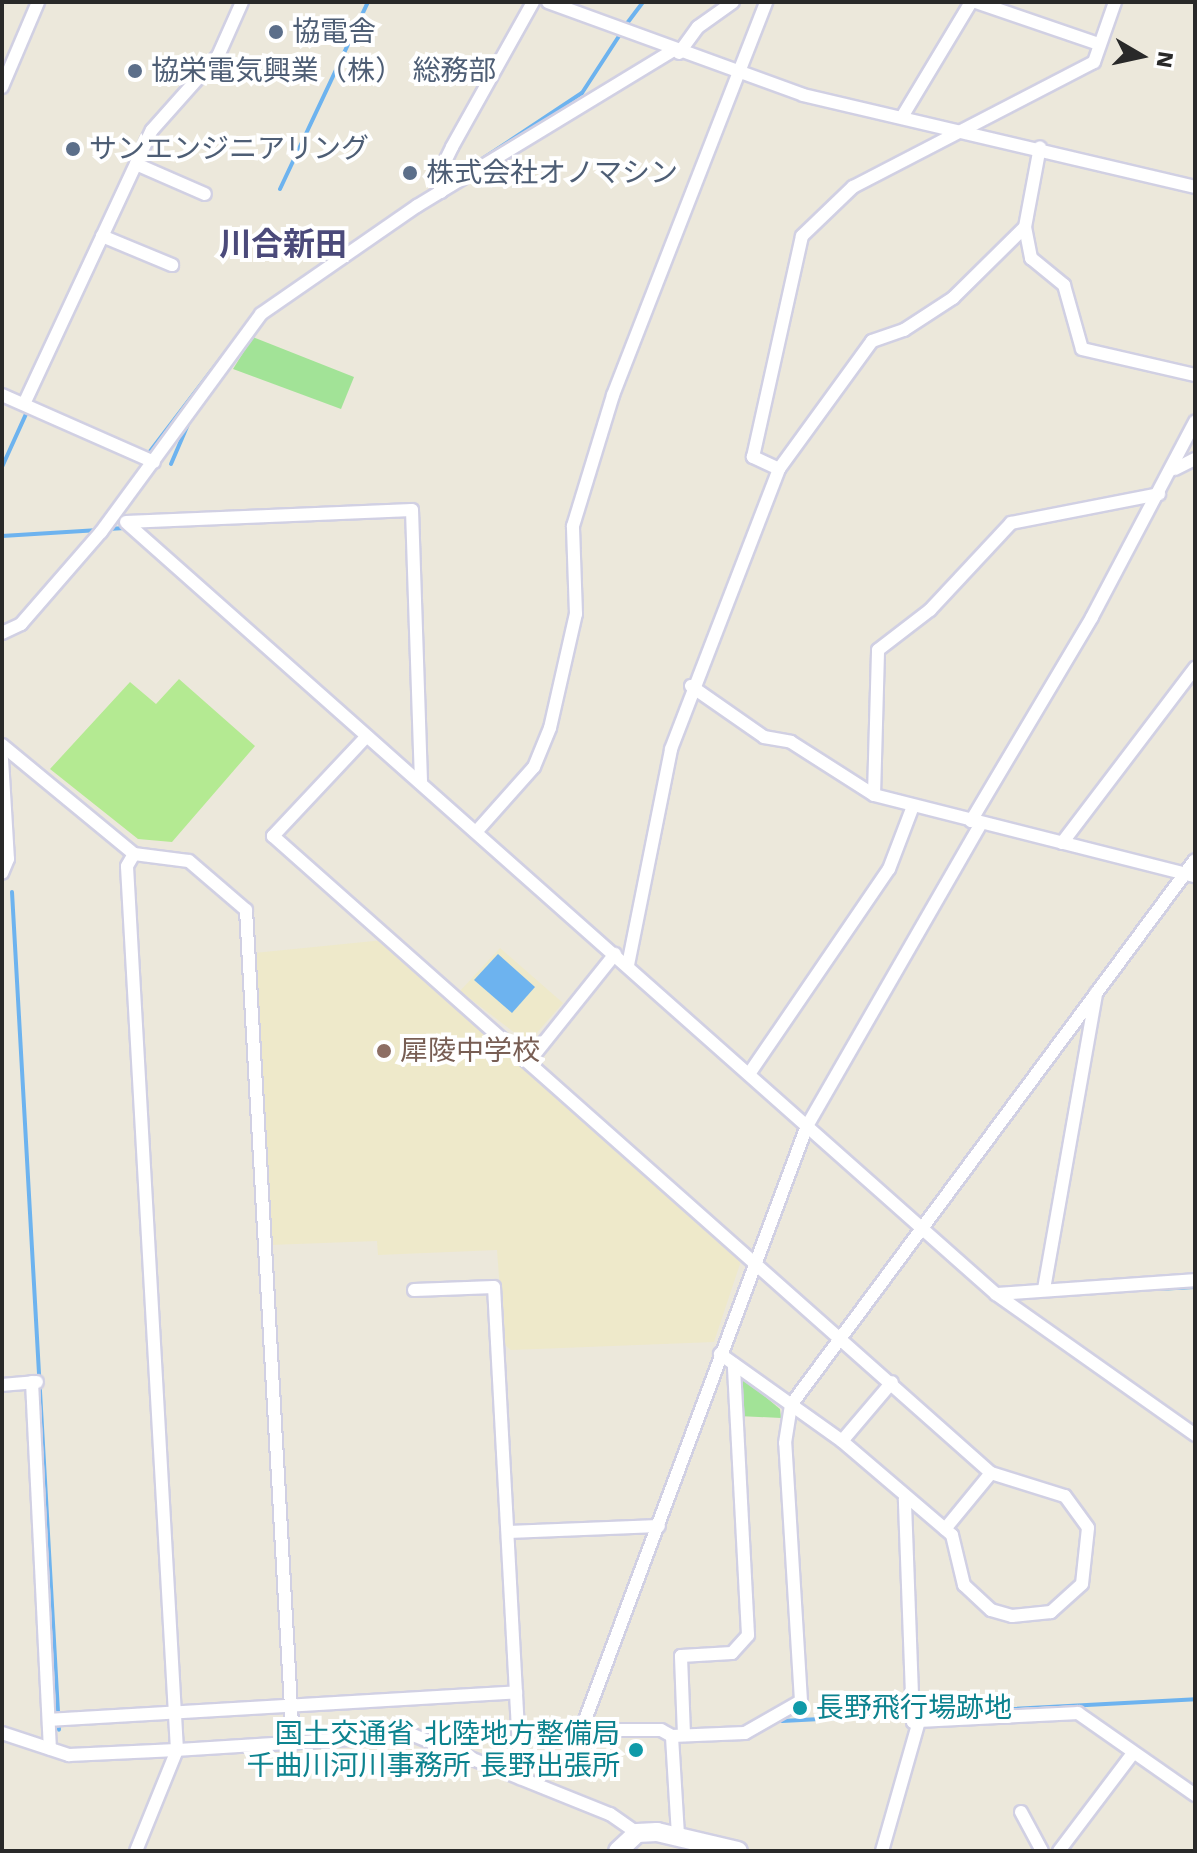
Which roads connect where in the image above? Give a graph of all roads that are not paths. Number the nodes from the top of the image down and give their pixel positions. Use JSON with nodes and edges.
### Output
{"nodes":[{"id":1,"x":38,"y":2,"type":"edge"},
{"id":2,"x":242,"y":2,"type":"edge"},
{"id":3,"x":533,"y":2,"type":"edge"},
{"id":4,"x":548,"y":2,"type":"edge"},
{"id":5,"x":733,"y":2,"type":"edge"},
{"id":6,"x":766,"y":2,"type":"edge"},
{"id":7,"x":973,"y":2,"type":"edge"},
{"id":8,"x":1115,"y":2,"type":"edge"},
{"id":9,"x":1099,"y":44,"type":"junction"},
{"id":10,"x":675,"y":52,"type":"junction"},
{"id":11,"x":737,"y":74,"type":"junction"},
{"id":12,"x":2,"y":87,"type":"edge"},
{"id":13,"x":902,"y":117,"type":"junction"},
{"id":14,"x":964,"y":130,"type":"junction"},
{"id":15,"x":1040,"y":147,"type":"junction"},
{"id":16,"x":136,"y":164,"type":"junction"},
{"id":17,"x":1195,"y":187,"type":"edge"},
{"id":18,"x":441,"y":192,"type":"junction"},
{"id":19,"x":205,"y":194,"type":"dead end"},
{"id":20,"x":1025,"y":227,"type":"junction"},
{"id":21,"x":102,"y":236,"type":"junction"},
{"id":22,"x":167,"y":263,"type":"dead end"},
{"id":23,"x":1195,"y":375,"type":"edge"},
{"id":24,"x":2,"y":395,"type":"edge"},
{"id":25,"x":24,"y":404,"type":"junction"},
{"id":26,"x":1195,"y":422,"type":"edge"},
{"id":27,"x":1195,"y":459,"type":"edge"},
{"id":28,"x":154,"y":462,"type":"junction"},
{"id":29,"x":779,"y":469,"type":"junction"},
{"id":30,"x":1175,"y":469,"type":"junction"},
{"id":31,"x":1159,"y":494,"type":"junction"},
{"id":32,"x":114,"y":513,"type":"junction"},
{"id":33,"x":128,"y":524,"type":"junction"},
{"id":34,"x":2,"y":633,"type":"edge"},
{"id":35,"x":1195,"y":668,"type":"edge"},
{"id":36,"x":691,"y":686,"type":"junction"},
{"id":37,"x":366,"y":737,"type":"junction"},
{"id":38,"x":2,"y":745,"type":"edge"},
{"id":39,"x":2,"y":759,"type":"edge"},
{"id":40,"x":421,"y":783,"type":"junction"},
{"id":41,"x":874,"y":795,"type":"junction"},
{"id":42,"x":913,"y":806,"type":"junction"},
{"id":43,"x":976,"y":822,"type":"junction"},
{"id":44,"x":476,"y":832,"type":"junction"},
{"id":45,"x":1062,"y":843,"type":"junction"},
{"id":46,"x":134,"y":854,"type":"junction"},
{"id":47,"x":1195,"y":860,"type":"edge"},
{"id":48,"x":2,"y":873,"type":"edge"},
{"id":49,"x":1190,"y":875,"type":"edge"},
{"id":50,"x":615,"y":954,"type":"junction"},
{"id":51,"x":628,"y":965,"type":"junction"},
{"id":52,"x":1097,"y":990,"type":"junction"},
{"id":53,"x":530,"y":1060,"type":"junction"},
{"id":54,"x":749,"y":1074,"type":"junction"},
{"id":55,"x":807,"y":1126,"type":"junction"},
{"id":56,"x":921,"y":1228,"type":"junction"},
{"id":57,"x":756,"y":1260,"type":"junction"},
{"id":58,"x":1195,"y":1280,"type":"edge"},
{"id":59,"x":1044,"y":1289,"type":"junction"},
{"id":60,"x":414,"y":1290,"type":"dead end"},
{"id":61,"x":996,"y":1294,"type":"junction"},
{"id":62,"x":845,"y":1339,"type":"junction"},
{"id":63,"x":720,"y":1354,"type":"junction"},
{"id":64,"x":734,"y":1364,"type":"junction"},
{"id":65,"x":892,"y":1382,"type":"junction"},
{"id":66,"x":2,"y":1385,"type":"edge"},
{"id":67,"x":791,"y":1405,"type":"junction"},
{"id":68,"x":1195,"y":1435,"type":"edge"},
{"id":69,"x":842,"y":1441,"type":"junction"},
{"id":70,"x":991,"y":1473,"type":"junction"},
{"id":71,"x":905,"y":1499,"type":"junction"},
{"id":72,"x":659,"y":1526,"type":"junction"},
{"id":73,"x":945,"y":1529,"type":"junction"},
{"id":74,"x":508,"y":1532,"type":"junction"},
{"id":75,"x":516,"y":1692,"type":"junction"},
{"id":76,"x":291,"y":1705,"type":"junction"},
{"id":77,"x":175,"y":1712,"type":"junction"},
{"id":78,"x":49,"y":1720,"type":"junction"},
{"id":79,"x":919,"y":1721,"type":"junction"},
{"id":80,"x":582,"y":1728,"type":"junction"},
{"id":81,"x":518,"y":1730,"type":"junction"},
{"id":82,"x":2,"y":1733,"type":"edge"},
{"id":83,"x":678,"y":1736,"type":"junction"},
{"id":84,"x":293,"y":1744,"type":"junction"},
{"id":85,"x":50,"y":1749,"type":"junction"},
{"id":86,"x":177,"y":1750,"type":"junction"},
{"id":87,"x":1133,"y":1753,"type":"junction"},
{"id":88,"x":521,"y":1778,"type":"junction"},
{"id":89,"x":1195,"y":1795,"type":"edge"},
{"id":90,"x":1021,"y":1812,"type":"dead end"},
{"id":91,"x":637,"y":1833,"type":"junction"},
{"id":92,"x":678,"y":1835,"type":"junction"},
{"id":93,"x":136,"y":1851,"type":"edge"},
{"id":94,"x":618,"y":1851,"type":"edge"},
{"id":95,"x":738,"y":1851,"type":"edge"},
{"id":96,"x":882,"y":1851,"type":"edge"},
{"id":97,"x":1042,"y":1851,"type":"edge"},
{"id":98,"x":1059,"y":1851,"type":"edge"}],
"edges":[{"from":1,"to":12,"type":"street"},
{"from":2,"to":16,"type":"street"},
{"from":3,"to":18,"type":"street"},
{"from":4,"to":10,"type":"street"},
{"from":5,"to":10,"type":"street"},
{"from":6,"to":11,"type":"street"},
{"from":7,"to":9,"type":"street"},
{"from":7,"to":13,"type":"street"},
{"from":8,"to":9,"type":"street"},
{"from":9,"to":14,"type":"street"},
{"from":10,"to":11,"type":"street"},
{"from":10,"to":18,"type":"street"},
{"from":11,"to":13,"type":"street"},
{"from":11,"to":44,"type":"street"},
{"from":13,"to":14,"type":"street"},
{"from":14,"to":15,"type":"street"},
{"from":14,"to":29,"type":"street"},
{"from":15,"to":17,"type":"street"},
{"from":15,"to":20,"type":"street"},
{"from":16,"to":19,"type":"street"},
{"from":16,"to":21,"type":"street"},
{"from":18,"to":28,"type":"street"},
{"from":20,"to":23,"type":"street"},
{"from":20,"to":29,"type":"street"},
{"from":21,"to":22,"type":"street"},
{"from":21,"to":25,"type":"street"},
{"from":24,"to":25,"type":"street"},
{"from":25,"to":28,"type":"street"},
{"from":26,"to":30,"type":"street"},
{"from":27,"to":30,"type":"street"},
{"from":28,"to":32,"type":"street"},
{"from":29,"to":36,"type":"street"},
{"from":30,"to":31,"type":"street"},
{"from":31,"to":41,"type":"street"},
{"from":31,"to":43,"type":"street"},
{"from":32,"to":33,"type":"street"},
{"from":32,"to":34,"type":"street"},
{"from":33,"to":37,"type":"street"},
{"from":33,"to":40,"type":"street"},
{"from":35,"to":45,"type":"street"},
{"from":36,"to":41,"type":"street"},
{"from":36,"to":51,"type":"street"},
{"from":37,"to":40,"type":"street"},
{"from":37,"to":53,"type":"street"},
{"from":38,"to":46,"type":"street"},
{"from":39,"to":48,"type":"street"},
{"from":40,"to":44,"type":"street"},
{"from":41,"to":42,"type":"street"},
{"from":42,"to":43,"type":"street"},
{"from":42,"to":54,"type":"street"},
{"from":43,"to":45,"type":"street"},
{"from":43,"to":55,"type":"street"},
{"from":44,"to":50,"type":"street"},
{"from":45,"to":49,"type":"street"},
{"from":46,"to":76,"type":"street"},
{"from":46,"to":77,"type":"street"},
{"from":47,"to":49,"type":"street"},
{"from":49,"to":52,"type":"street"},
{"from":50,"to":51,"type":"street"},
{"from":50,"to":53,"type":"street"},
{"from":51,"to":54,"type":"street"},
{"from":52,"to":56,"type":"street"},
{"from":52,"to":59,"type":"street"},
{"from":53,"to":57,"type":"street"},
{"from":54,"to":55,"type":"street"},
{"from":55,"to":56,"type":"street"},
{"from":55,"to":57,"type":"street"},
{"from":56,"to":61,"type":"street"},
{"from":56,"to":62,"type":"street"},
{"from":57,"to":62,"type":"street"},
{"from":57,"to":63,"type":"street"},
{"from":58,"to":59,"type":"street"},
{"from":59,"to":61,"type":"street"},
{"from":60,"to":74,"type":"street"},
{"from":61,"to":68,"type":"street"},
{"from":62,"to":65,"type":"street"},
{"from":62,"to":67,"type":"street"},
{"from":63,"to":64,"type":"street"},
{"from":63,"to":72,"type":"street"},
{"from":64,"to":67,"type":"street"},
{"from":64,"to":83,"type":"street"},
{"from":65,"to":69,"type":"street"},
{"from":65,"to":70,"type":"street"},
{"from":66,"to":78,"type":"street"},
{"from":67,"to":69,"type":"street"},
{"from":67,"to":83,"type":"street"},
{"from":69,"to":71,"type":"street"},
{"from":70,"to":73,"type":"street"},
{"from":70,"to":73,"type":"street"},
{"from":71,"to":73,"type":"street"},
{"from":71,"to":79,"type":"street"},
{"from":72,"to":74,"type":"street"},
{"from":72,"to":80,"type":"street"},
{"from":74,"to":75,"type":"street"},
{"from":75,"to":76,"type":"street"},
{"from":75,"to":81,"type":"street"},
{"from":76,"to":77,"type":"street"},
{"from":76,"to":84,"type":"street"},
{"from":77,"to":78,"type":"street"},
{"from":77,"to":86,"type":"street"},
{"from":78,"to":85,"type":"street"},
{"from":79,"to":87,"type":"street"},
{"from":79,"to":96,"type":"street"},
{"from":80,"to":81,"type":"street"},
{"from":80,"to":83,"type":"street"},
{"from":81,"to":88,"type":"street"},
{"from":82,"to":85,"type":"street"},
{"from":83,"to":92,"type":"street"},
{"from":84,"to":86,"type":"street"},
{"from":84,"to":88,"type":"street"},
{"from":85,"to":86,"type":"street"},
{"from":86,"to":93,"type":"street"},
{"from":87,"to":89,"type":"street"},
{"from":87,"to":98,"type":"street"},
{"from":88,"to":91,"type":"street"},
{"from":90,"to":97,"type":"street"},
{"from":91,"to":92,"type":"street"},
{"from":91,"to":94,"type":"street"},
{"from":92,"to":95,"type":"street"}]}
